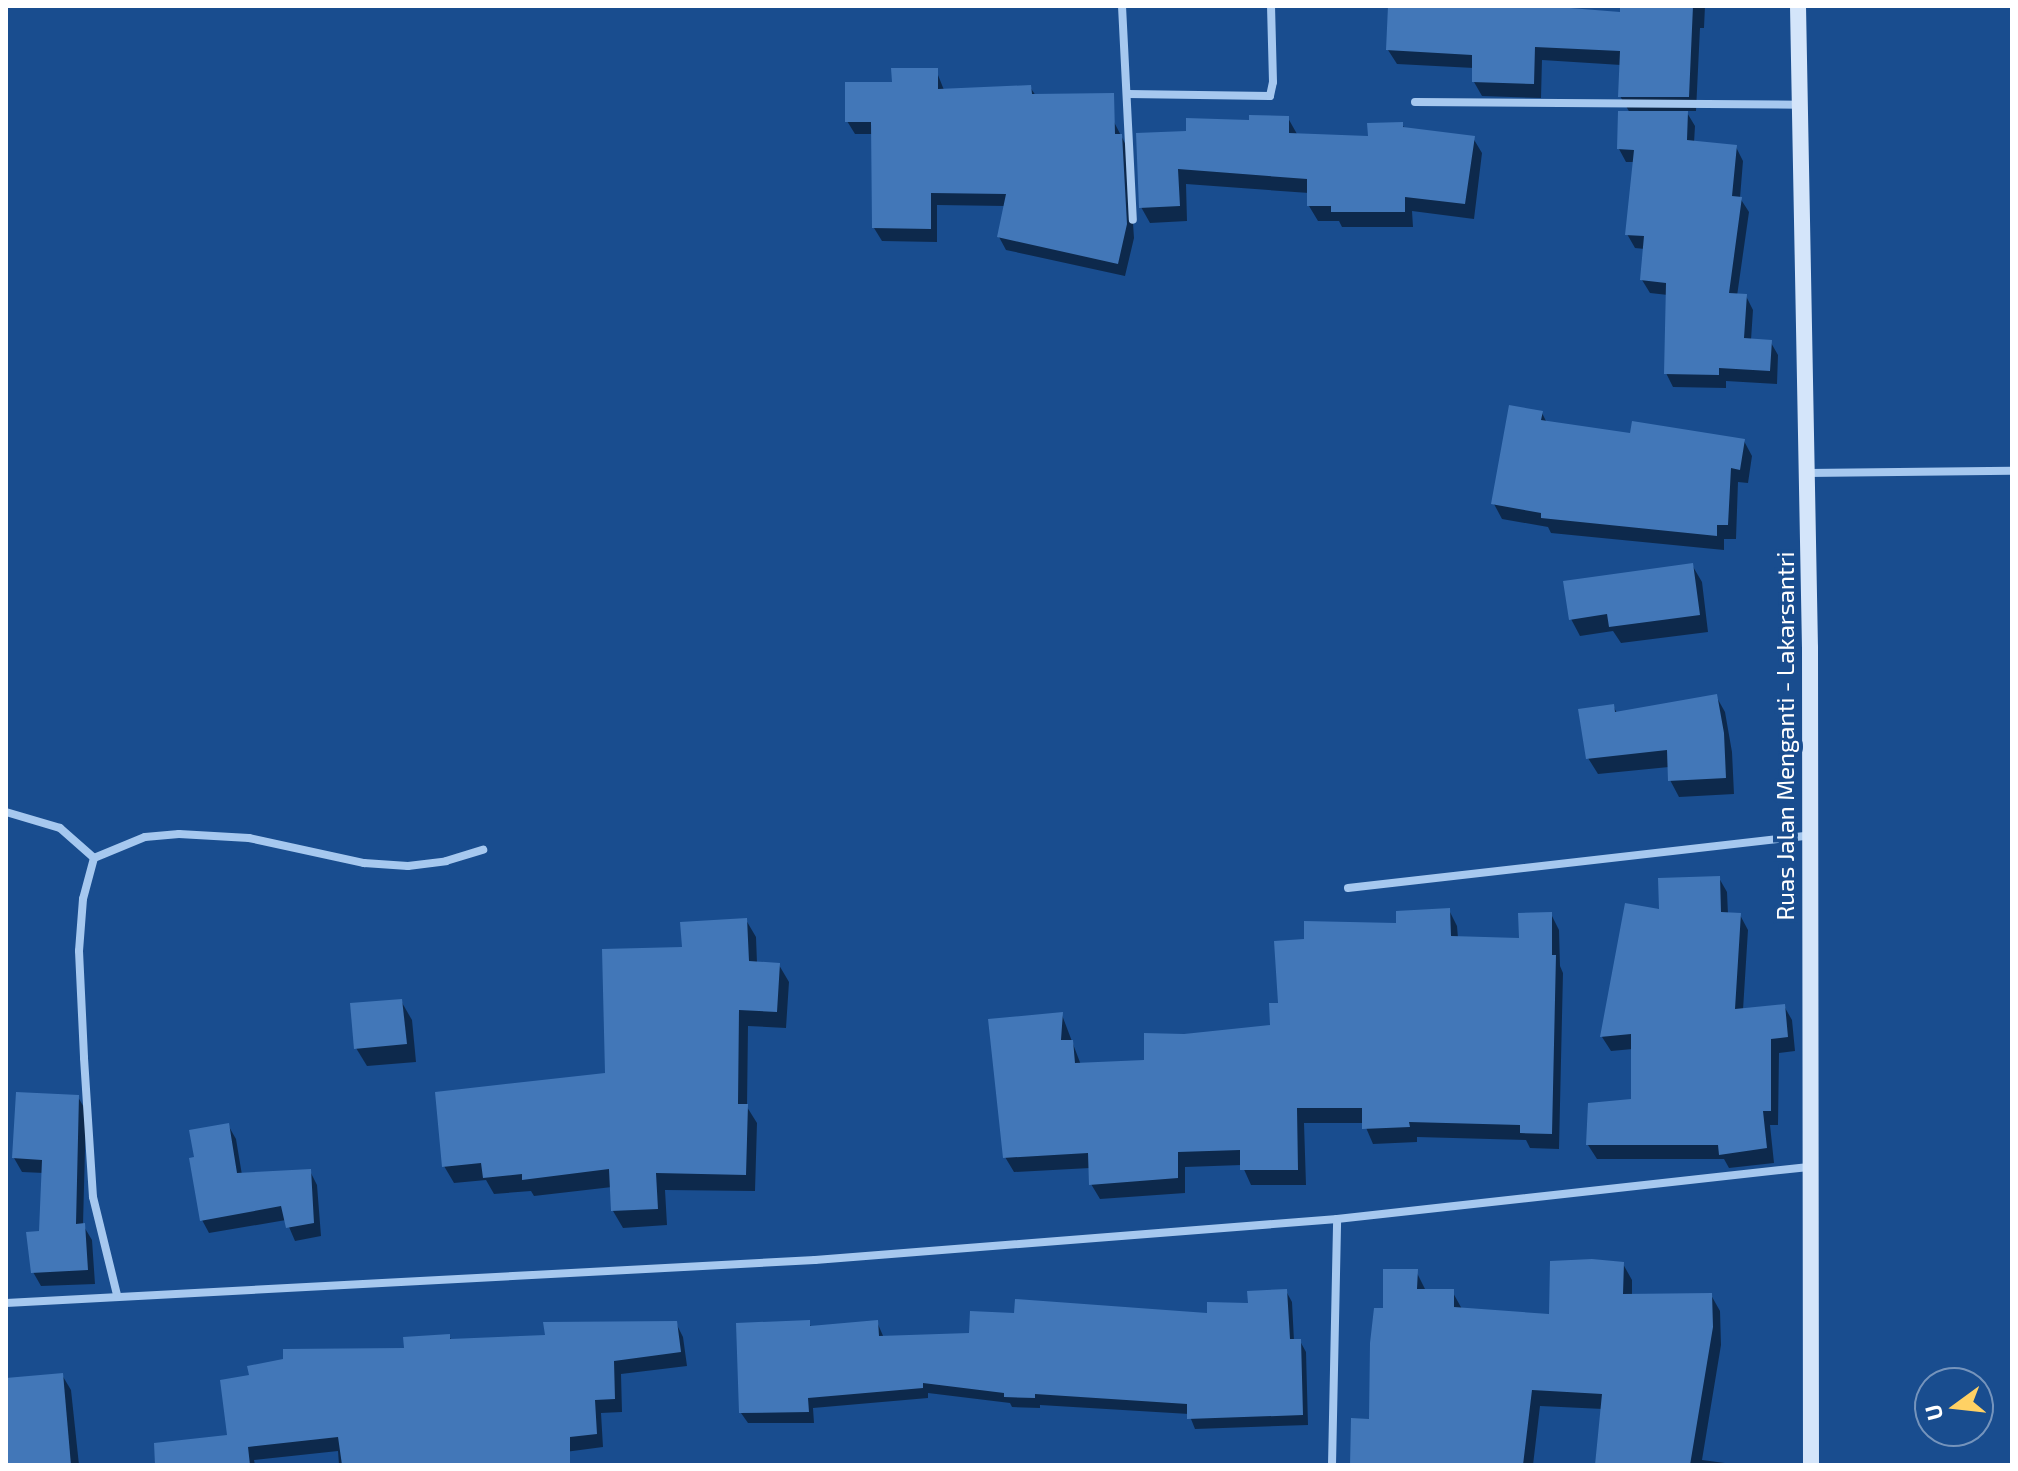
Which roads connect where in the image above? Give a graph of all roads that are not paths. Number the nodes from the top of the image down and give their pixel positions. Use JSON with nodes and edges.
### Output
{"nodes":[{"id":1,"x":1122,"y":6,"type":"edge"},
{"id":2,"x":1271,"y":6,"type":"edge"},
{"id":3,"x":1798,"y":6,"type":"edge"},
{"id":4,"x":1128,"y":94,"type":"junction"},
{"id":5,"x":1415,"y":102,"type":"dead end"},
{"id":6,"x":1800,"y":105,"type":"junction"},
{"id":7,"x":1133,"y":220,"type":"dead end"},
{"id":8,"x":2012,"y":471,"type":"edge"},
{"id":9,"x":1807,"y":473,"type":"junction"},
{"id":10,"x":6,"y":812,"type":"edge"},
{"id":11,"x":1811,"y":835,"type":"junction"},
{"id":12,"x":483,"y":850,"type":"dead end"},
{"id":13,"x":94,"y":858,"type":"junction"},
{"id":14,"x":1348,"y":888,"type":"dead end"},
{"id":15,"x":1811,"y":1167,"type":"junction"},
{"id":16,"x":1337,"y":1219,"type":"junction"},
{"id":17,"x":117,"y":1295,"type":"junction"},
{"id":18,"x":6,"y":1303,"type":"edge"},
{"id":19,"x":1332,"y":1465,"type":"edge"},
{"id":20,"x":1811,"y":1465,"type":"edge"}],
"edges":[{"from":1,"to":4,"type":"street"},
{"from":2,"to":4,"type":"street"},
{"from":3,"to":6,"type":"main road","name":"Ruas Jalan Menganti - Lakarsantri"},
{"from":4,"to":7,"type":"street"},
{"from":5,"to":6,"type":"street"},
{"from":6,"to":9,"type":"main road","name":"Ruas Jalan Menganti - Lakarsantri"},
{"from":8,"to":9,"type":"street"},
{"from":9,"to":11,"type":"main road","name":"Ruas Jalan Menganti - Lakarsantri"},
{"from":10,"to":13,"type":"street"},
{"from":11,"to":14,"type":"street"},
{"from":11,"to":15,"type":"main road","name":"Ruas Jalan Menganti - Lakarsantri"},
{"from":12,"to":13,"type":"street"},
{"from":13,"to":17,"type":"street"},
{"from":15,"to":16,"type":"street"},
{"from":15,"to":20,"type":"main road","name":"Ruas Jalan Menganti - Lakarsantri"},
{"from":16,"to":17,"type":"street"},
{"from":16,"to":19,"type":"street"},
{"from":17,"to":18,"type":"street"}]}
